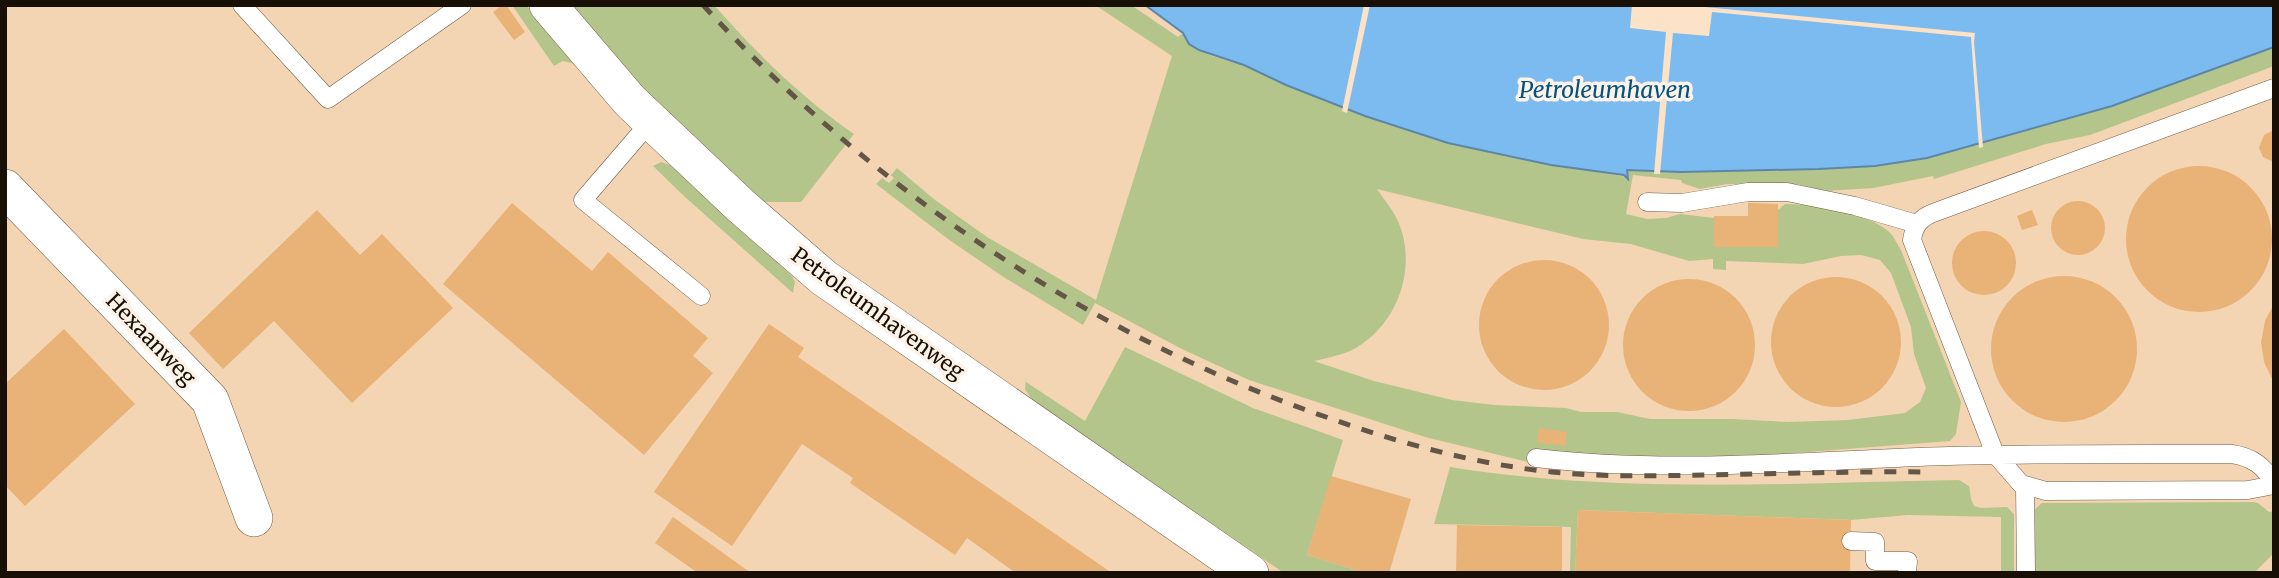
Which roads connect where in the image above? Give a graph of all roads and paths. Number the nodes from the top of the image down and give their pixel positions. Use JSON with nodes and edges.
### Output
{"nodes":[{"id":1,"x":242,"y":5,"type":"edge"},
{"id":2,"x":548,"y":5,"type":"edge"},
{"id":3,"x":460,"y":6,"type":"edge"},
{"id":4,"x":2274,"y":88,"type":"edge"},
{"id":5,"x":651,"y":121,"type":"junction"},
{"id":6,"x":5,"y":188,"type":"edge"},
{"id":7,"x":1647,"y":202,"type":"dead end"},
{"id":8,"x":1917,"y":224,"type":"junction"},
{"id":9,"x":701,"y":296,"type":"dead end"},
{"id":10,"x":1995,"y":454,"type":"junction"},
{"id":11,"x":1536,"y":458,"type":"dead end"},
{"id":12,"x":2274,"y":484,"type":"edge"},
{"id":13,"x":2025,"y":487,"type":"junction"},
{"id":14,"x":254,"y":518,"type":"dead end"},
{"id":15,"x":1851,"y":541,"type":"dead end"},
{"id":16,"x":1250,"y":573,"type":"edge"},
{"id":17,"x":1908,"y":573,"type":"edge"},
{"id":18,"x":2026,"y":573,"type":"edge"}],
"edges":[{"from":1,"to":3,"type":"lane"},
{"from":2,"to":5,"type":"street","name":"Petroleumhavenweg"},
{"from":4,"to":8,"type":"lane"},
{"from":5,"to":9,"type":"lane"},
{"from":5,"to":16,"type":"street","name":"Petroleumhavenweg"},
{"from":6,"to":14,"type":"street","name":"Hexaanweg"},
{"from":7,"to":8,"type":"lane"},
{"from":8,"to":10,"type":"lane"},
{"from":10,"to":11,"type":"lane"},
{"from":10,"to":12,"type":"lane"},
{"from":10,"to":13,"type":"lane"},
{"from":12,"to":13,"type":"lane"},
{"from":13,"to":18,"type":"lane"},
{"from":15,"to":17,"type":"lane"}]}
